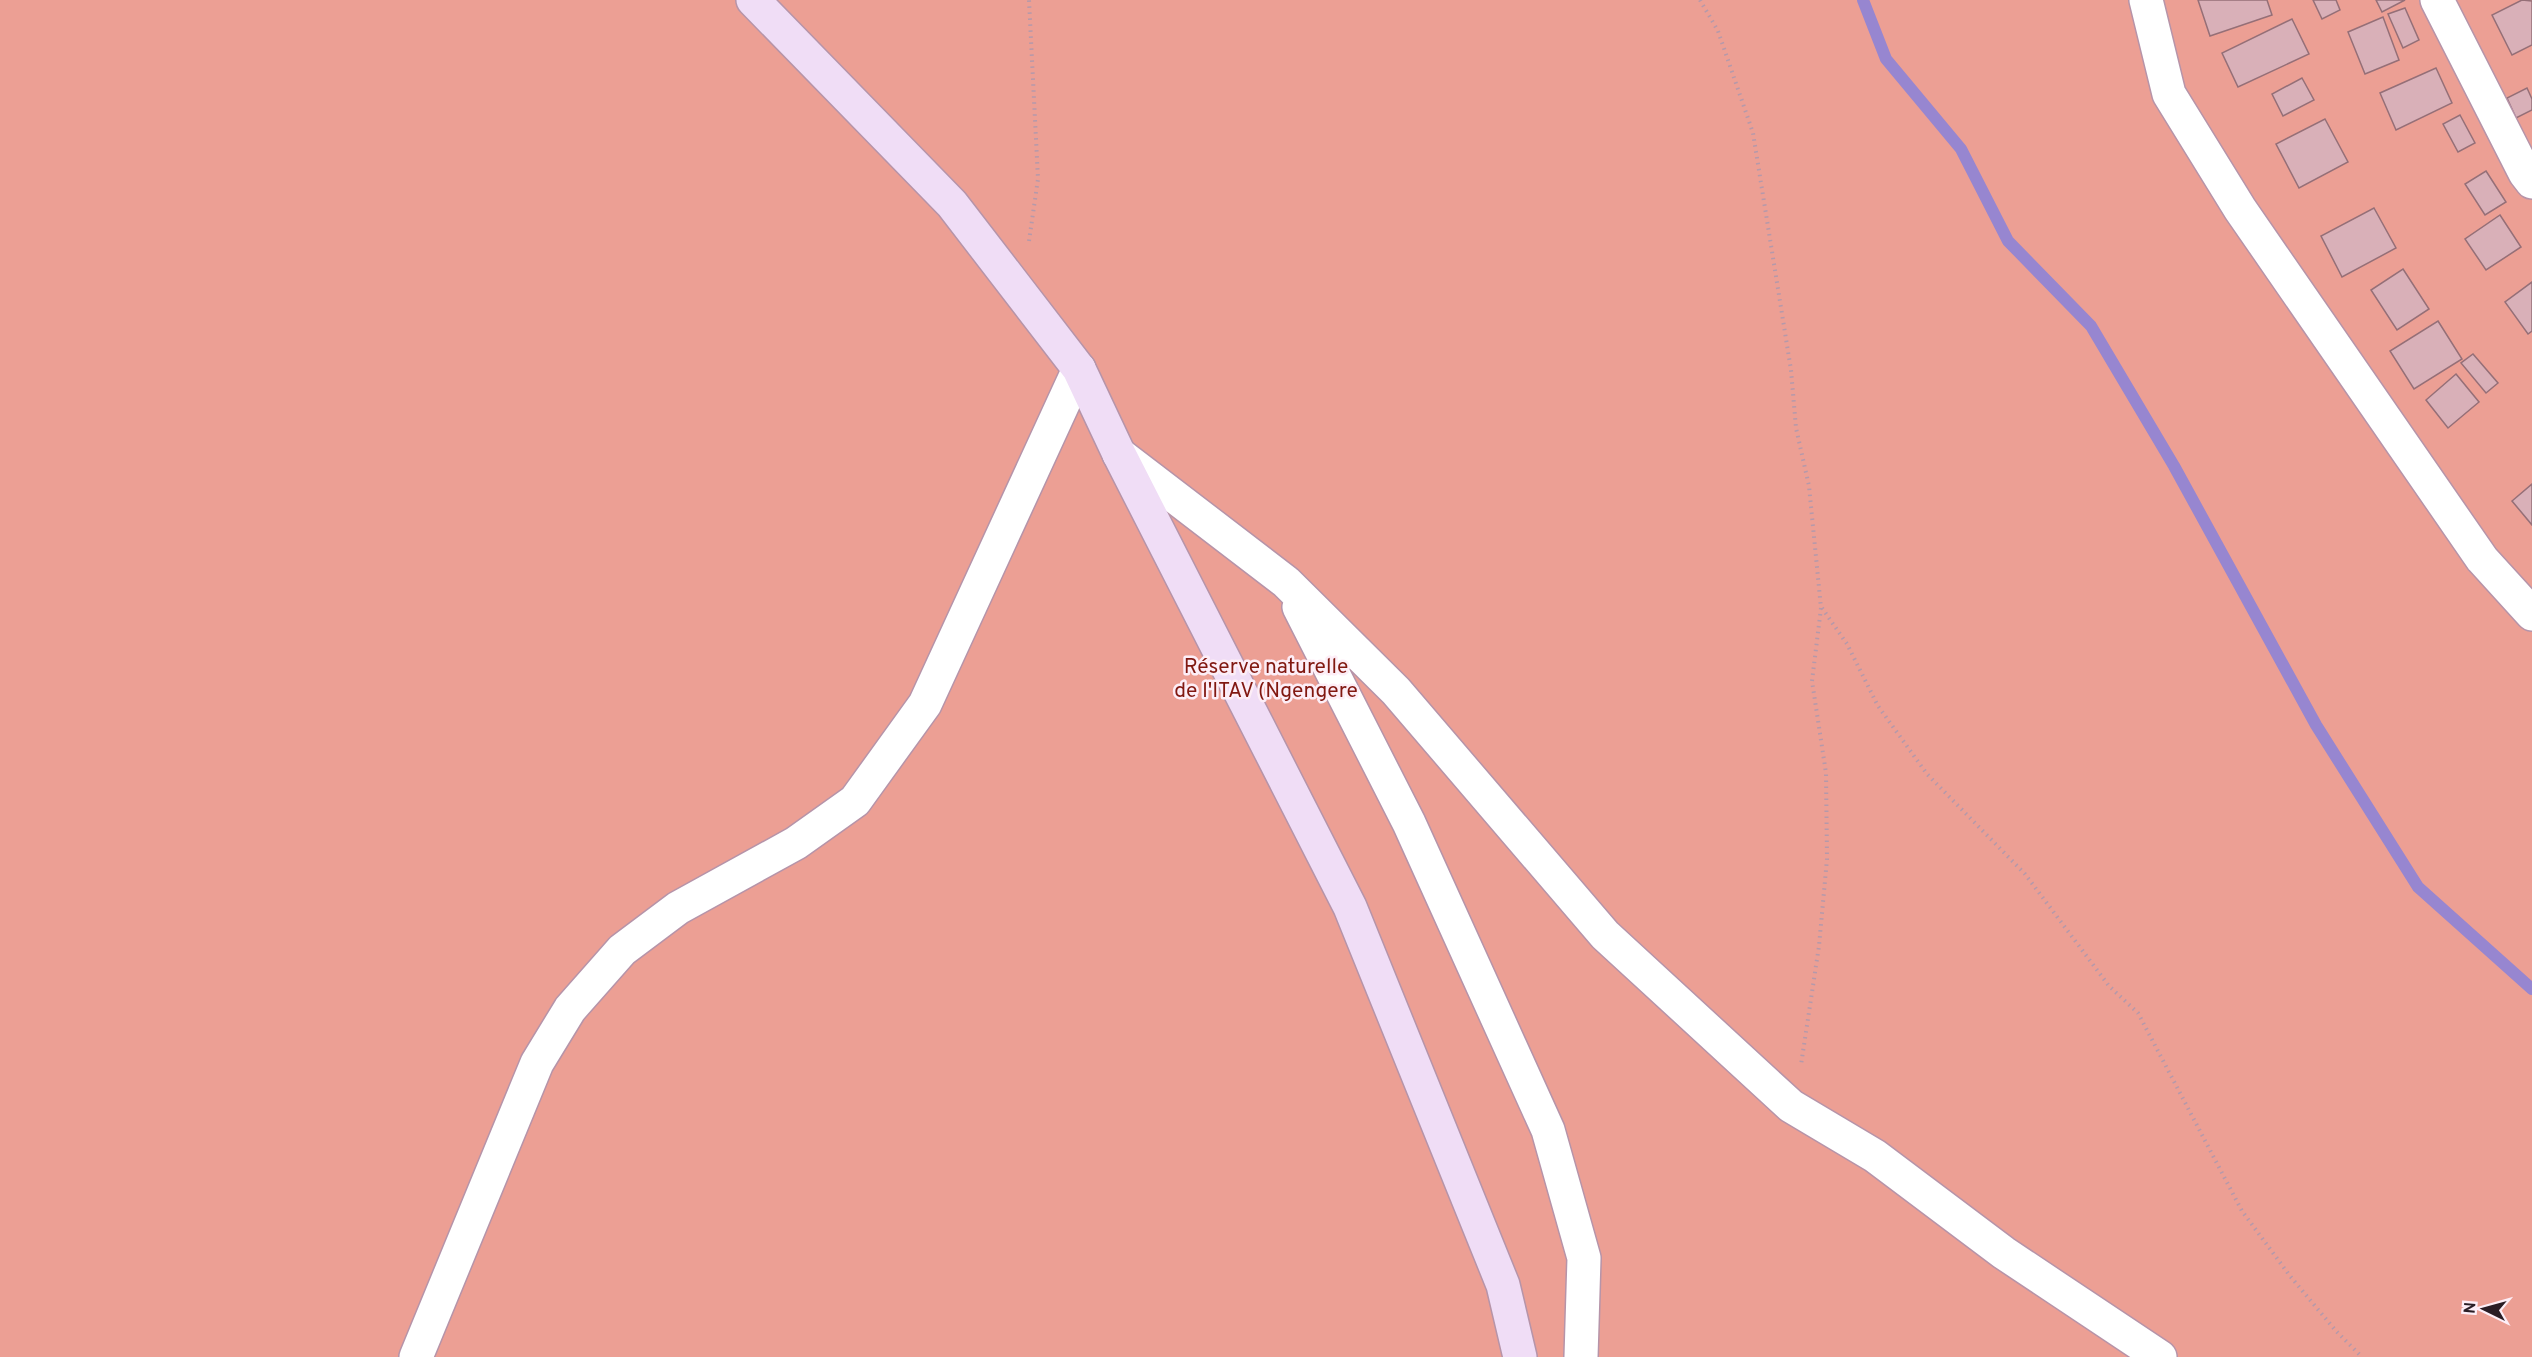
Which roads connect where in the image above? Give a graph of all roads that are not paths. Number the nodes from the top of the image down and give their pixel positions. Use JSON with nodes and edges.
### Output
{"nodes":[{"id":1,"x":753,"y":0,"type":"edge"},
{"id":2,"x":2146,"y":0,"type":"edge"},
{"id":3,"x":2437,"y":0,"type":"edge"},
{"id":4,"x":2532,"y":182,"type":"edge"},
{"id":5,"x":1079,"y":369,"type":"junction"},
{"id":6,"x":1119,"y":454,"type":"junction"},
{"id":7,"x":1286,"y":582,"type":"junction"},
{"id":8,"x":2532,"y":614,"type":"edge"},
{"id":9,"x":416,"y":1357,"type":"edge"},
{"id":10,"x":1520,"y":1357,"type":"edge"},
{"id":11,"x":1581,"y":1357,"type":"edge"},
{"id":12,"x":2160,"y":1357,"type":"edge"}],
"edges":[{"from":1,"to":5,"type":"street"},
{"from":2,"to":8,"type":"street"},
{"from":3,"to":4,"type":"street"},
{"from":5,"to":6,"type":"street"},
{"from":5,"to":9,"type":"street"},
{"from":6,"to":7,"type":"street"},
{"from":6,"to":10,"type":"street"},
{"from":7,"to":11,"type":"street"},
{"from":7,"to":12,"type":"street"}]}
